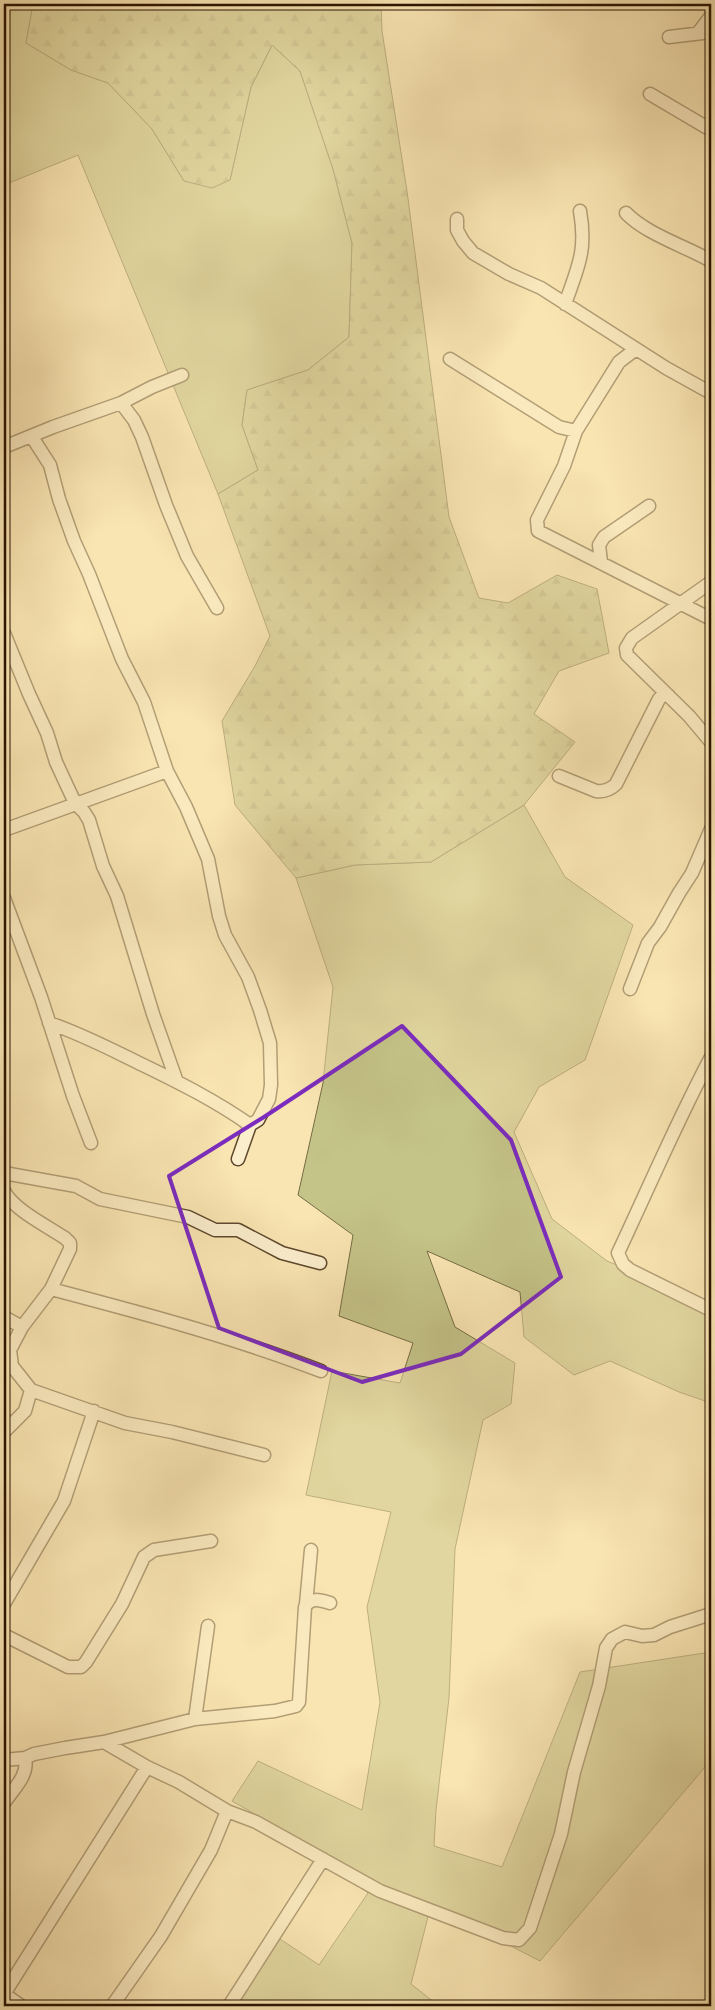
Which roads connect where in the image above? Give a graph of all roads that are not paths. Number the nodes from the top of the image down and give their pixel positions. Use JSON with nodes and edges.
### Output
{"nodes":[{"id":1,"x":711,"y":16,"type":"edge"},
{"id":2,"x":711,"y":32,"type":"edge"},
{"id":3,"x":698,"y":33,"type":"junction"},
{"id":4,"x":669,"y":37,"type":"dead end"},
{"id":5,"x":650,"y":94,"type":"dead end"},
{"id":6,"x":711,"y":130,"type":"edge"},
{"id":7,"x":580,"y":211,"type":"dead end"},
{"id":8,"x":626,"y":213,"type":"dead end"},
{"id":9,"x":457,"y":219,"type":"dead end"},
{"id":10,"x":711,"y":261,"type":"edge"},
{"id":11,"x":564,"y":304,"type":"junction"},
{"id":12,"x":636,"y":349,"type":"junction"},
{"id":13,"x":450,"y":359,"type":"dead end"},
{"id":14,"x":182,"y":376,"type":"dead end"},
{"id":15,"x":711,"y":393,"type":"edge"},
{"id":16,"x":121,"y":403,"type":"junction"},
{"id":17,"x":576,"y":431,"type":"junction"},
{"id":18,"x":32,"y":437,"type":"junction"},
{"id":19,"x":4,"y":448,"type":"edge"},
{"id":20,"x":649,"y":506,"type":"dead end"},
{"id":21,"x":601,"y":562,"type":"junction"},
{"id":22,"x":711,"y":582,"type":"edge"},
{"id":23,"x":681,"y":604,"type":"junction"},
{"id":24,"x":216,"y":608,"type":"dead end"},
{"id":25,"x":711,"y":619,"type":"edge"},
{"id":26,"x":4,"y":633,"type":"edge"},
{"id":27,"x":669,"y":696,"type":"junction"},
{"id":28,"x":711,"y":742,"type":"edge"},
{"id":29,"x":167,"y":771,"type":"junction"},
{"id":30,"x":559,"y":776,"type":"dead end"},
{"id":31,"x":75,"y":803,"type":"junction"},
{"id":32,"x":711,"y":829,"type":"edge"},
{"id":33,"x":4,"y":830,"type":"edge"},
{"id":34,"x":4,"y":898,"type":"edge"},
{"id":35,"x":630,"y":989,"type":"dead end"},
{"id":36,"x":49,"y":1023,"type":"junction"},
{"id":37,"x":711,"y":1057,"type":"edge"},
{"id":38,"x":177,"y":1082,"type":"junction"},
{"id":39,"x":250,"y":1125,"type":"junction"},
{"id":40,"x":91,"y":1143,"type":"dead end"},
{"id":41,"x":238,"y":1159,"type":"dead end"},
{"id":42,"x":4,"y":1173,"type":"edge"},
{"id":43,"x":4,"y":1191,"type":"edge"},
{"id":44,"x":320,"y":1263,"type":"dead end"},
{"id":45,"x":51,"y":1289,"type":"junction"},
{"id":46,"x":711,"y":1310,"type":"edge"},
{"id":47,"x":4,"y":1317,"type":"edge"},
{"id":48,"x":22,"y":1327,"type":"junction"},
{"id":49,"x":7,"y":1353,"type":"edge"},
{"id":50,"x":321,"y":1371,"type":"dead end"},
{"id":51,"x":31,"y":1390,"type":"junction"},
{"id":52,"x":94,"y":1411,"type":"junction"},
{"id":53,"x":4,"y":1432,"type":"edge"},
{"id":54,"x":264,"y":1456,"type":"dead end"},
{"id":55,"x":211,"y":1542,"type":"dead end"},
{"id":56,"x":311,"y":1550,"type":"dead end"},
{"id":57,"x":330,"y":1603,"type":"dead end"},
{"id":58,"x":4,"y":1604,"type":"edge"},
{"id":59,"x":306,"y":1604,"type":"junction"},
{"id":60,"x":711,"y":1614,"type":"edge"},
{"id":61,"x":208,"y":1626,"type":"dead end"},
{"id":62,"x":4,"y":1635,"type":"edge"},
{"id":63,"x":195,"y":1718,"type":"junction"},
{"id":64,"x":104,"y":1742,"type":"junction"},
{"id":65,"x":24,"y":1758,"type":"junction"},
{"id":66,"x":4,"y":1760,"type":"edge"},
{"id":67,"x":147,"y":1767,"type":"junction"},
{"id":68,"x":4,"y":1803,"type":"edge"},
{"id":69,"x":227,"y":1811,"type":"junction"},
{"id":70,"x":323,"y":1859,"type":"junction"},
{"id":71,"x":4,"y":1996,"type":"edge"},
{"id":72,"x":19,"y":2006,"type":"edge"},
{"id":73,"x":112,"y":2006,"type":"edge"},
{"id":74,"x":229,"y":2006,"type":"edge"}],
"edges":[{"from":1,"to":3,"type":"street"},
{"from":2,"to":3,"type":"street"},
{"from":3,"to":4,"type":"street"},
{"from":5,"to":6,"type":"street"},
{"from":7,"to":11,"type":"street"},
{"from":8,"to":10,"type":"street"},
{"from":9,"to":11,"type":"street"},
{"from":11,"to":12,"type":"street"},
{"from":12,"to":15,"type":"street"},
{"from":12,"to":17,"type":"street"},
{"from":13,"to":17,"type":"street"},
{"from":14,"to":16,"type":"street"},
{"from":16,"to":18,"type":"street"},
{"from":16,"to":24,"type":"street"},
{"from":17,"to":21,"type":"street"},
{"from":18,"to":19,"type":"street"},
{"from":18,"to":29,"type":"street"},
{"from":20,"to":21,"type":"street"},
{"from":21,"to":23,"type":"street"},
{"from":22,"to":23,"type":"street"},
{"from":23,"to":25,"type":"street"},
{"from":23,"to":27,"type":"street"},
{"from":26,"to":31,"type":"street"},
{"from":27,"to":28,"type":"street"},
{"from":27,"to":30,"type":"street"},
{"from":29,"to":31,"type":"street"},
{"from":29,"to":39,"type":"street"},
{"from":31,"to":33,"type":"street"},
{"from":31,"to":38,"type":"street"},
{"from":32,"to":35,"type":"street"},
{"from":34,"to":36,"type":"street"},
{"from":36,"to":38,"type":"street"},
{"from":36,"to":40,"type":"street"},
{"from":37,"to":46,"type":"street"},
{"from":38,"to":39,"type":"street"},
{"from":39,"to":41,"type":"street"},
{"from":42,"to":44,"type":"street"},
{"from":43,"to":45,"type":"street"},
{"from":45,"to":48,"type":"street"},
{"from":45,"to":50,"type":"street"},
{"from":47,"to":48,"type":"street"},
{"from":48,"to":49,"type":"street"},
{"from":49,"to":51,"type":"street"},
{"from":51,"to":52,"type":"street"},
{"from":51,"to":53,"type":"street"},
{"from":52,"to":54,"type":"street"},
{"from":52,"to":58,"type":"street"},
{"from":55,"to":62,"type":"street"},
{"from":56,"to":59,"type":"street"},
{"from":57,"to":59,"type":"street"},
{"from":59,"to":63,"type":"street"},
{"from":60,"to":70,"type":"street"},
{"from":61,"to":63,"type":"street"},
{"from":63,"to":64,"type":"street"},
{"from":64,"to":65,"type":"street"},
{"from":64,"to":67,"type":"street"},
{"from":65,"to":66,"type":"street"},
{"from":65,"to":68,"type":"street"},
{"from":67,"to":69,"type":"street"},
{"from":67,"to":71,"type":"street"},
{"from":69,"to":70,"type":"street"},
{"from":69,"to":73,"type":"street"},
{"from":70,"to":74,"type":"street"},
{"from":71,"to":72,"type":"street"}]}
